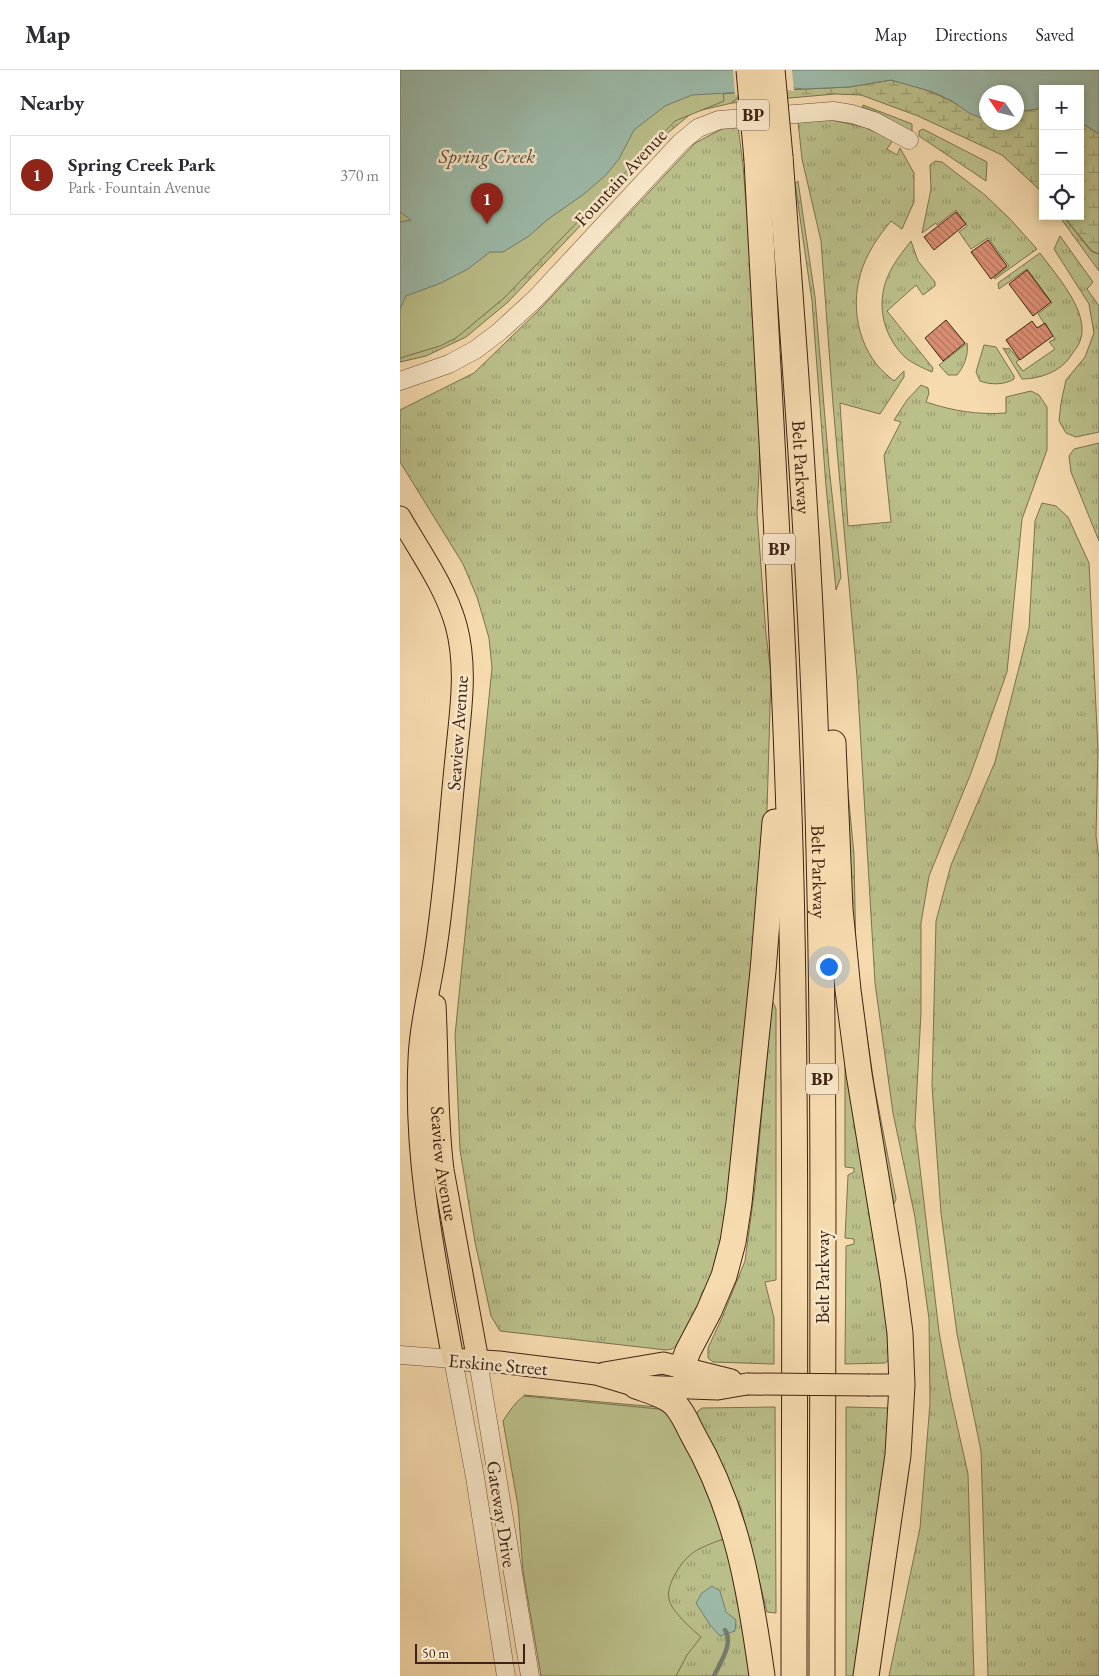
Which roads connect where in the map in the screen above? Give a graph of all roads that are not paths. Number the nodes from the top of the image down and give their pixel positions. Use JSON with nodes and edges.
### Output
{"nodes":[{"id":1,"x":749,"y":70,"type":"edge"},
{"id":2,"x":772,"y":70,"type":"edge"},
{"id":3,"x":909,"y":140,"type":"dead end"},
{"id":4,"x":769,"y":158,"type":"junction"},
{"id":5,"x":400,"y":381,"type":"edge"},
{"id":6,"x":804,"y":483,"type":"junction"},
{"id":7,"x":400,"y":517,"type":"edge"},
{"id":8,"x":786,"y":730,"type":"junction"},
{"id":9,"x":434,"y":962,"type":"junction"},
{"id":10,"x":400,"y":1355,"type":"edge"},
{"id":11,"x":454,"y":1360,"type":"junction"},
{"id":12,"x":478,"y":1361,"type":"junction"},
{"id":13,"x":682,"y":1367,"type":"junction"},
{"id":14,"x":596,"y":1374,"type":"junction"},
{"id":15,"x":747,"y":1384,"type":"junction"},
{"id":16,"x":902,"y":1385,"type":"junction"},
{"id":17,"x":636,"y":1386,"type":"junction"},
{"id":18,"x":506,"y":1676,"type":"edge"},
{"id":19,"x":530,"y":1676,"type":"edge"},
{"id":20,"x":762,"y":1676,"type":"edge"},
{"id":21,"x":794,"y":1676,"type":"edge"},
{"id":22,"x":822,"y":1676,"type":"edge"},
{"id":23,"x":866,"y":1676,"type":"edge"}],
"edges":[{"from":1,"to":4,"type":"highway","name":"Belt Parkway","number":"BP","bridge":true},
{"from":2,"to":4,"type":"highway","name":"Belt Parkway","number":"BP","bridge":true},
{"from":3,"to":5,"type":"street","name":"Fountain Avenue"},
{"from":4,"to":6,"type":"highway","name":"Belt Parkway","number":"BP"},
{"from":4,"to":8,"type":"highway","name":"Belt Parkway","number":"BP"},
{"from":6,"to":16,"type":"highway"},
{"from":6,"to":22,"type":"highway","name":"Belt Parkway","number":"BP"},
{"from":7,"to":9,"type":"main road","name":"Seaview Avenue"},
{"from":8,"to":13,"type":"highway"},
{"from":8,"to":21,"type":"highway","name":"Belt Parkway","number":"BP"},
{"from":9,"to":11,"type":"main road","name":"Seaview Avenue"},
{"from":9,"to":12,"type":"main road","name":"Seaview Avenue"},
{"from":10,"to":11,"type":"street","name":"Erskine Street"},
{"from":11,"to":12,"type":"main road","name":"Erskine Street"},
{"from":11,"to":18,"type":"street","name":"Gateway Drive"},
{"from":12,"to":14,"type":"main road","name":"Erskine Street"},
{"from":12,"to":19,"type":"street","name":"Gateway Drive"},
{"from":13,"to":14,"type":"main road","name":"Erskine Street"},
{"from":13,"to":15,"type":"main road","name":"Erskine Street"},
{"from":14,"to":17,"type":"main road","name":"Erskine Street"},
{"from":15,"to":16,"type":"main road","name":"Erskine Street","bridge":true},
{"from":15,"to":17,"type":"main road","name":"Erskine Street"},
{"from":16,"to":23,"type":"highway"},
{"from":17,"to":20,"type":"highway"}]}
